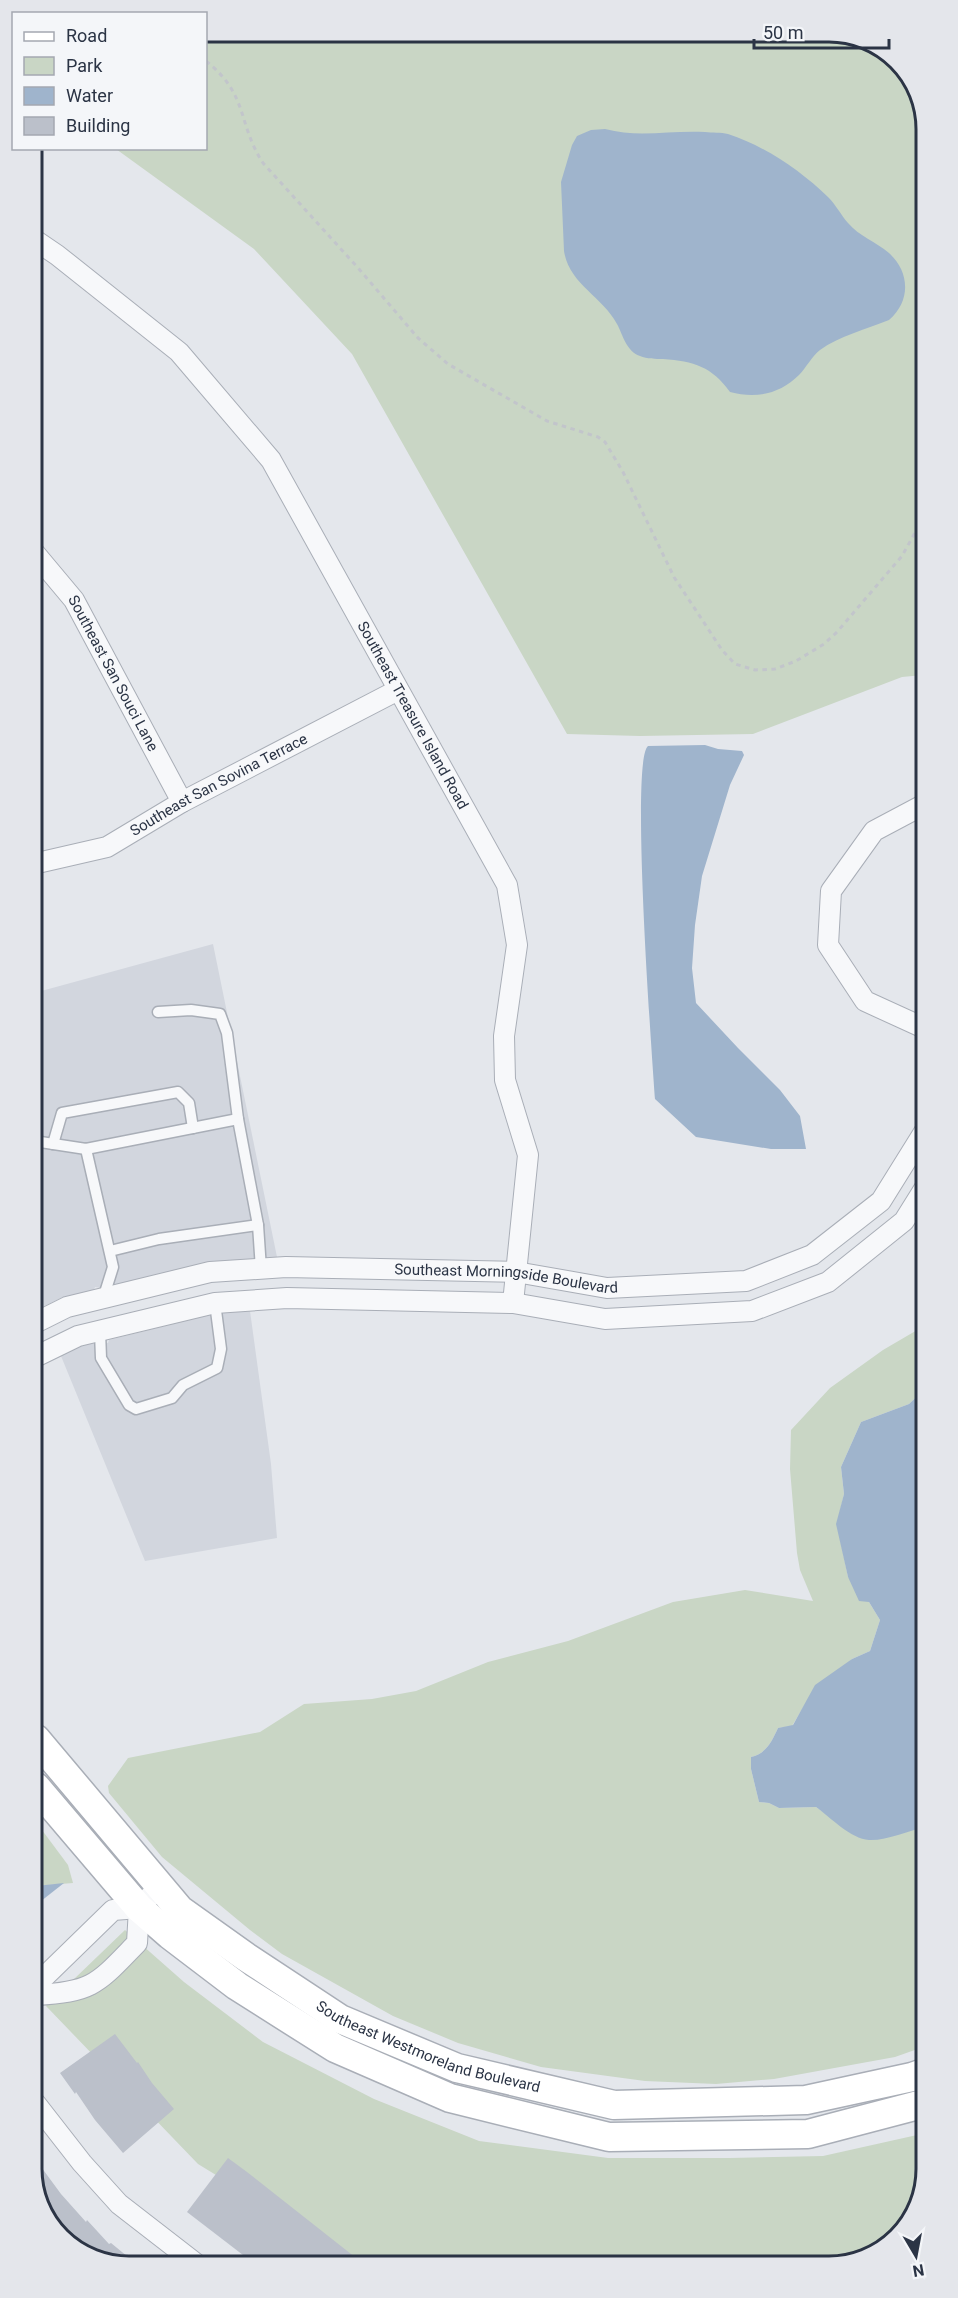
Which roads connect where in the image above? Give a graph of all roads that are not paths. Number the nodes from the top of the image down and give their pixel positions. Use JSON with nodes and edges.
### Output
{"nodes":[{"id":1,"x":42,"y":245,"type":"edge"},
{"id":2,"x":42,"y":562,"type":"edge"},
{"id":3,"x":398,"y":690,"type":"junction"},
{"id":4,"x":182,"y":802,"type":"junction"},
{"id":5,"x":916,"y":809,"type":"edge"},
{"id":6,"x":42,"y":862,"type":"edge"},
{"id":7,"x":158,"y":1012,"type":"dead end"},
{"id":8,"x":916,"y":1024,"type":"edge"},
{"id":9,"x":237,"y":1119,"type":"junction"},
{"id":10,"x":193,"y":1128,"type":"junction"},
{"id":11,"x":42,"y":1142,"type":"edge"},
{"id":12,"x":53,"y":1144,"type":"junction"},
{"id":13,"x":916,"y":1145,"type":"edge"},
{"id":14,"x":86,"y":1149,"type":"junction"},
{"id":15,"x":916,"y":1202,"type":"edge"},
{"id":16,"x":258,"y":1224,"type":"junction"},
{"id":17,"x":110,"y":1251,"type":"junction"},
{"id":18,"x":261,"y":1269,"type":"junction"},
{"id":19,"x":516,"y":1272,"type":"junction"},
{"id":20,"x":746,"y":1281,"type":"junction"},
{"id":21,"x":103,"y":1299,"type":"junction"},
{"id":22,"x":261,"y":1300,"type":"junction"},
{"id":23,"x":215,"y":1303,"type":"junction"},
{"id":24,"x":513,"y":1303,"type":"junction"},
{"id":25,"x":752,"y":1311,"type":"junction"},
{"id":26,"x":42,"y":1319,"type":"edge"},
{"id":27,"x":100,"y":1332,"type":"junction"},
{"id":28,"x":42,"y":1354,"type":"edge"},
{"id":29,"x":42,"y":1746,"type":"edge"},
{"id":30,"x":42,"y":1794,"type":"edge"},
{"id":31,"x":160,"y":1886,"type":"junction"},
{"id":32,"x":139,"y":1908,"type":"junction"},
{"id":33,"x":42,"y":1979,"type":"edge"},
{"id":34,"x":42,"y":1995,"type":"edge"},
{"id":35,"x":916,"y":2076,"type":"edge"},
{"id":36,"x":916,"y":2106,"type":"edge"},
{"id":37,"x":42,"y":2112,"type":"edge"},
{"id":38,"x":187,"y":2256,"type":"edge"}],
"edges":[{"from":1,"to":3,"type":"street","name":"Southeast Treasure Island Road"},
{"from":2,"to":4,"type":"street","name":"Southeast San Souci Lane"},
{"from":3,"to":4,"type":"street","name":"Southeast San Sovina Terrace"},
{"from":3,"to":19,"type":"street","name":"Southeast Treasure Island Road"},
{"from":4,"to":6,"type":"street","name":"Southeast San Sovina Terrace"},
{"from":5,"to":8,"type":"street"},
{"from":7,"to":9,"type":"lane"},
{"from":9,"to":10,"type":"lane"},
{"from":9,"to":16,"type":"lane"},
{"from":10,"to":12,"type":"lane"},
{"from":10,"to":14,"type":"lane"},
{"from":11,"to":12,"type":"lane"},
{"from":12,"to":14,"type":"lane"},
{"from":13,"to":20,"type":"street","name":"Southeast Morningside Boulevard"},
{"from":14,"to":17,"type":"lane"},
{"from":15,"to":25,"type":"street","name":"Southeast Morningside Boulevard"},
{"from":16,"to":17,"type":"lane"},
{"from":16,"to":18,"type":"lane"},
{"from":17,"to":21,"type":"lane"},
{"from":18,"to":19,"type":"street","name":"Southeast Morningside Boulevard"},
{"from":18,"to":21,"type":"street","name":"Southeast Morningside Boulevard"},
{"from":18,"to":22,"type":"street"},
{"from":19,"to":20,"type":"street","name":"Southeast Morningside Boulevard"},
{"from":19,"to":24,"type":"street","name":"Southeast Treasure Island Road"},
{"from":20,"to":25,"type":"street"},
{"from":21,"to":26,"type":"street","name":"Southeast Morningside Boulevard"},
{"from":21,"to":27,"type":"street"},
{"from":22,"to":23,"type":"street","name":"Southeast Morningside Boulevard"},
{"from":22,"to":24,"type":"street","name":"Southeast Morningside Boulevard"},
{"from":23,"to":27,"type":"street","name":"Southeast Morningside Boulevard"},
{"from":23,"to":27,"type":"lane"},
{"from":24,"to":25,"type":"street","name":"Southeast Morningside Boulevard"},
{"from":27,"to":28,"type":"street","name":"Southeast Morningside Boulevard"},
{"from":29,"to":31,"type":"street","name":"Southeast Westmoreland Boulevard"},
{"from":30,"to":32,"type":"street","name":"Southeast Westmoreland Boulevard"},
{"from":31,"to":32,"type":"street"},
{"from":31,"to":35,"type":"street","name":"Southeast Westmoreland Boulevard"},
{"from":32,"to":33,"type":"street"},
{"from":32,"to":34,"type":"street"},
{"from":32,"to":36,"type":"street","name":"Southeast Westmoreland Boulevard"},
{"from":37,"to":38,"type":"street"}]}
